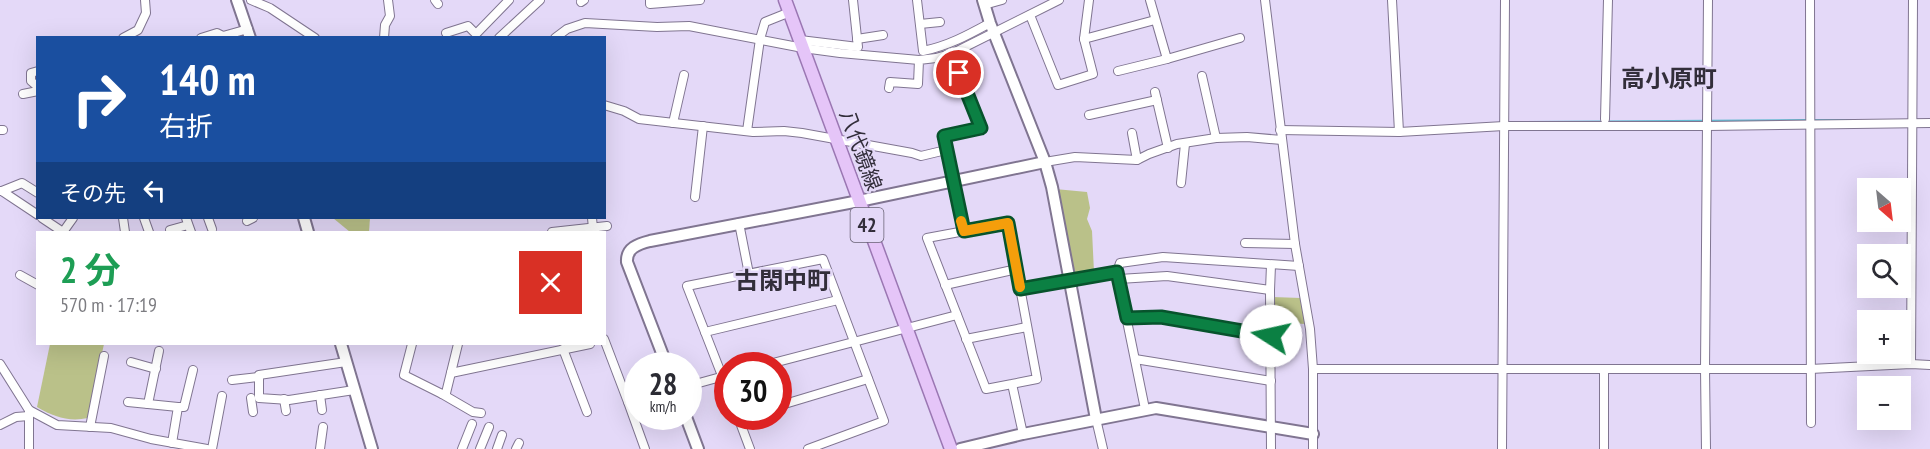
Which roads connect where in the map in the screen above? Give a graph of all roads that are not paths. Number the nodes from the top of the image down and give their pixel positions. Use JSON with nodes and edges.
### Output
{"nodes":[{"id":1,"x":145,"y":0,"type":"edge"},
{"id":2,"x":237,"y":0,"type":"edge"},
{"id":3,"x":251,"y":0,"type":"edge"},
{"id":4,"x":388,"y":0,"type":"edge"},
{"id":5,"x":509,"y":0,"type":"edge"},
{"id":6,"x":540,"y":0,"type":"edge"},
{"id":7,"x":650,"y":0,"type":"edge"},
{"id":8,"x":690,"y":0,"type":"edge"},
{"id":9,"x":699,"y":0,"type":"edge"},
{"id":10,"x":853,"y":0,"type":"edge"},
{"id":11,"x":917,"y":0,"type":"edge"},
{"id":12,"x":1002,"y":0,"type":"edge"},
{"id":13,"x":1059,"y":0,"type":"edge"},
{"id":14,"x":1089,"y":0,"type":"edge"},
{"id":15,"x":1150,"y":0,"type":"edge"},
{"id":16,"x":1265,"y":0,"type":"edge"},
{"id":17,"x":1392,"y":0,"type":"edge"},
{"id":18,"x":1505,"y":0,"type":"edge"},
{"id":19,"x":1608,"y":0,"type":"edge"},
{"id":20,"x":1708,"y":0,"type":"edge"},
{"id":21,"x":1810,"y":0,"type":"edge"},
{"id":22,"x":1913,"y":0,"type":"edge"},
{"id":23,"x":983,"y":3,"type":"edge"},
{"id":24,"x":787,"y":6,"type":"edge"},
{"id":25,"x":1030,"y":15,"type":"junction"},
{"id":26,"x":1155,"y":20,"type":"junction"},
{"id":27,"x":940,"y":22,"type":"dead end"},
{"id":28,"x":920,"y":24,"type":"junction"},
{"id":29,"x":992,"y":28,"type":"junction"},
{"id":30,"x":249,"y":33,"type":"edge"},
{"id":31,"x":446,"y":33,"type":"dead end"},
{"id":32,"x":883,"y":35,"type":"dead end"},
{"id":33,"x":126,"y":36,"type":"edge"},
{"id":34,"x":207,"y":36,"type":"edge"},
{"id":35,"x":223,"y":36,"type":"edge"},
{"id":36,"x":223,"y":36,"type":"edge"},
{"id":37,"x":312,"y":36,"type":"edge"},
{"id":38,"x":384,"y":36,"type":"edge"},
{"id":39,"x":478,"y":36,"type":"edge"},
{"id":40,"x":501,"y":36,"type":"edge"},
{"id":41,"x":558,"y":36,"type":"edge"},
{"id":42,"x":1240,"y":38,"type":"dead end"},
{"id":43,"x":760,"y":39,"type":"junction"},
{"id":44,"x":857,"y":39,"type":"junction"},
{"id":45,"x":1084,"y":39,"type":"junction"},
{"id":46,"x":802,"y":44,"type":"junction"},
{"id":47,"x":952,"y":54,"type":"junction"},
{"id":48,"x":1167,"y":59,"type":"junction"},
{"id":49,"x":920,"y":60,"type":"junction"},
{"id":50,"x":1118,"y":71,"type":"dead end"},
{"id":51,"x":36,"y":72,"type":"edge"},
{"id":52,"x":684,"y":75,"type":"dead end"},
{"id":53,"x":1202,"y":76,"type":"dead end"},
{"id":54,"x":36,"y":87,"type":"edge"},
{"id":55,"x":889,"y":88,"type":"dead end"},
{"id":56,"x":36,"y":90,"type":"edge"},
{"id":57,"x":22,"y":94,"type":"dead end"},
{"id":58,"x":606,"y":106,"type":"edge"},
{"id":59,"x":1089,"y":115,"type":"dead end"},
{"id":60,"x":1605,"y":119,"type":"dead end"},
{"id":61,"x":1913,"y":120,"type":"junction"},
{"id":62,"x":1810,"y":121,"type":"junction"},
{"id":63,"x":673,"y":123,"type":"junction"},
{"id":64,"x":1708,"y":123,"type":"junction"},
{"id":65,"x":1930,"y":123,"type":"edge"},
{"id":66,"x":703,"y":126,"type":"junction"},
{"id":67,"x":1504,"y":126,"type":"junction"},
{"id":68,"x":1281,"y":130,"type":"junction"},
{"id":69,"x":747,"y":131,"type":"junction"},
{"id":70,"x":1400,"y":132,"type":"junction"},
{"id":71,"x":1132,"y":133,"type":"dead end"},
{"id":72,"x":1216,"y":138,"type":"junction"},
{"id":73,"x":836,"y":140,"type":"junction"},
{"id":74,"x":1282,"y":140,"type":"junction"},
{"id":75,"x":1185,"y":144,"type":"junction"},
{"id":76,"x":1168,"y":148,"type":"junction"},
{"id":77,"x":946,"y":150,"type":"junction"},
{"id":78,"x":1137,"y":160,"type":"junction"},
{"id":79,"x":1046,"y":162,"type":"junction"},
{"id":80,"x":953,"y":182,"type":"junction"},
{"id":81,"x":1181,"y":183,"type":"dead end"},
{"id":82,"x":1,"y":191,"type":"edge"},
{"id":83,"x":36,"y":192,"type":"edge"},
{"id":84,"x":695,"y":197,"type":"dead end"},
{"id":85,"x":859,"y":201,"type":"junction"},
{"id":86,"x":36,"y":213,"type":"edge"},
{"id":87,"x":44,"y":219,"type":"edge"},
{"id":88,"x":208,"y":219,"type":"edge"},
{"id":89,"x":592,"y":219,"type":"edge"},
{"id":90,"x":739,"y":223,"type":"junction"},
{"id":91,"x":188,"y":225,"type":"edge"},
{"id":92,"x":607,"y":226,"type":"dead end"},
{"id":93,"x":593,"y":228,"type":"junction"},
{"id":94,"x":212,"y":229,"type":"dead end"},
{"id":95,"x":170,"y":230,"type":"dead end"},
{"id":96,"x":62,"y":231,"type":"edge"},
{"id":97,"x":562,"y":231,"type":"edge"},
{"id":98,"x":964,"y":231,"type":"junction"},
{"id":99,"x":1245,"y":243,"type":"dead end"},
{"id":100,"x":1295,"y":244,"type":"junction"},
{"id":101,"x":1271,"y":265,"type":"junction"},
{"id":102,"x":1299,"y":266,"type":"junction"},
{"id":103,"x":1017,"y":269,"type":"junction"},
{"id":104,"x":749,"y":274,"type":"junction"},
{"id":105,"x":20,"y":275,"type":"dead end"},
{"id":106,"x":1118,"y":275,"type":"junction"},
{"id":107,"x":1070,"y":280,"type":"junction"},
{"id":108,"x":36,"y":284,"type":"edge"},
{"id":109,"x":945,"y":285,"type":"junction"},
{"id":110,"x":1020,"y":289,"type":"junction"},
{"id":111,"x":1270,"y":290,"type":"junction"},
{"id":112,"x":838,"y":300,"type":"junction"},
{"id":113,"x":957,"y":315,"type":"junction"},
{"id":114,"x":1127,"y":318,"type":"junction"},
{"id":115,"x":1027,"y":327,"type":"junction"},
{"id":116,"x":905,"y":328,"type":"junction"},
{"id":117,"x":705,"y":332,"type":"junction"},
{"id":118,"x":1271,"y":336,"type":"junction"},
{"id":119,"x":966,"y":339,"type":"junction"},
{"id":120,"x":854,"y":341,"type":"junction"},
{"id":121,"x":606,"y":343,"type":"edge"},
{"id":122,"x":341,"y":345,"type":"edge"},
{"id":123,"x":412,"y":345,"type":"edge"},
{"id":124,"x":458,"y":345,"type":"edge"},
{"id":125,"x":585,"y":345,"type":"edge"},
{"id":126,"x":563,"y":349,"type":"junction"},
{"id":127,"x":159,"y":351,"type":"dead end"},
{"id":128,"x":662,"y":352,"type":"edge"},
{"id":129,"x":714,"y":352,"type":"edge"},
{"id":130,"x":104,"y":356,"type":"dead end"},
{"id":131,"x":792,"y":358,"type":"edge"},
{"id":132,"x":1135,"y":359,"type":"junction"},
{"id":133,"x":131,"y":362,"type":"dead end"},
{"id":134,"x":346,"y":362,"type":"junction"},
{"id":135,"x":0,"y":364,"type":"edge"},
{"id":136,"x":1911,"y":364,"type":"junction"},
{"id":137,"x":1930,"y":365,"type":"edge"},
{"id":138,"x":156,"y":369,"type":"junction"},
{"id":139,"x":1313,"y":369,"type":"junction"},
{"id":140,"x":1504,"y":369,"type":"junction"},
{"id":141,"x":1604,"y":369,"type":"junction"},
{"id":142,"x":1705,"y":369,"type":"junction"},
{"id":143,"x":1810,"y":369,"type":"junction"},
{"id":144,"x":194,"y":370,"type":"dead end"},
{"id":145,"x":451,"y":373,"type":"junction"},
{"id":146,"x":259,"y":377,"type":"junction"},
{"id":147,"x":868,"y":379,"type":"junction"},
{"id":148,"x":232,"y":380,"type":"dead end"},
{"id":149,"x":1271,"y":381,"type":"junction"},
{"id":150,"x":1012,"y":384,"type":"junction"},
{"id":151,"x":354,"y":390,"type":"junction"},
{"id":152,"x":624,"y":391,"type":"edge"},
{"id":153,"x":442,"y":394,"type":"junction"},
{"id":154,"x":320,"y":395,"type":"junction"},
{"id":155,"x":222,"y":396,"type":"dead end"},
{"id":156,"x":252,"y":398,"type":"junction"},
{"id":157,"x":285,"y":399,"type":"junction"},
{"id":158,"x":128,"y":402,"type":"dead end"},
{"id":159,"x":792,"y":402,"type":"edge"},
{"id":160,"x":148,"y":404,"type":"junction"},
{"id":161,"x":178,"y":407,"type":"junction"},
{"id":162,"x":1145,"y":409,"type":"junction"},
{"id":163,"x":322,"y":410,"type":"dead end"},
{"id":164,"x":286,"y":411,"type":"dead end"},
{"id":165,"x":254,"y":412,"type":"dead end"},
{"id":166,"x":587,"y":412,"type":"dead end"},
{"id":167,"x":29,"y":413,"type":"junction"},
{"id":168,"x":481,"y":413,"type":"dead end"},
{"id":169,"x":1096,"y":419,"type":"junction"},
{"id":170,"x":1811,"y":423,"type":"dead end"},
{"id":171,"x":472,"y":424,"type":"dead end"},
{"id":172,"x":0,"y":425,"type":"edge"},
{"id":173,"x":90,"y":427,"type":"junction"},
{"id":174,"x":323,"y":427,"type":"dead end"},
{"id":175,"x":489,"y":427,"type":"dead end"},
{"id":176,"x":1271,"y":427,"type":"junction"},
{"id":177,"x":638,"y":430,"type":"edge"},
{"id":178,"x":691,"y":430,"type":"edge"},
{"id":179,"x":744,"y":430,"type":"edge"},
{"id":180,"x":1023,"y":434,"type":"junction"},
{"id":181,"x":502,"y":435,"type":"dead end"},
{"id":182,"x":1313,"y":435,"type":"junction"},
{"id":183,"x":172,"y":443,"type":"junction"},
{"id":184,"x":823,"y":446,"type":"edge"},
{"id":185,"x":29,"y":449,"type":"edge"},
{"id":186,"x":207,"y":449,"type":"edge"},
{"id":187,"x":212,"y":449,"type":"edge"},
{"id":188,"x":320,"y":449,"type":"edge"},
{"id":189,"x":372,"y":449,"type":"edge"},
{"id":190,"x":462,"y":449,"type":"edge"},
{"id":191,"x":480,"y":449,"type":"edge"},
{"id":192,"x":497,"y":449,"type":"edge"},
{"id":193,"x":645,"y":449,"type":"edge"},
{"id":194,"x":698,"y":449,"type":"edge"},
{"id":195,"x":750,"y":449,"type":"edge"},
{"id":196,"x":807,"y":449,"type":"edge"},
{"id":197,"x":951,"y":449,"type":"edge"},
{"id":198,"x":960,"y":449,"type":"edge"},
{"id":199,"x":1103,"y":449,"type":"edge"},
{"id":200,"x":1271,"y":449,"type":"edge"},
{"id":201,"x":1313,"y":449,"type":"edge"},
{"id":202,"x":1502,"y":449,"type":"edge"},
{"id":203,"x":1604,"y":449,"type":"edge"},
{"id":204,"x":1706,"y":449,"type":"edge"}],
"edges":[{"from":1,"to":33,"type":"street"},
{"from":2,"to":30,"type":"street"},
{"from":3,"to":37,"type":"street"},
{"from":4,"to":38,"type":"street"},
{"from":5,"to":39,"type":"street"},
{"from":6,"to":40,"type":"street"},
{"from":7,"to":8,"type":"street"},
{"from":8,"to":9,"type":"street"},
{"from":10,"to":44,"type":"street"},
{"from":11,"to":28,"type":"street"},
{"from":12,"to":23,"type":"street"},
{"from":13,"to":25,"type":"street"},
{"from":14,"to":45,"type":"street"},
{"from":15,"to":26,"type":"street"},
{"from":16,"to":68,"type":"street"},
{"from":17,"to":70,"type":"street"},
{"from":18,"to":67,"type":"street"},
{"from":19,"to":60,"type":"street"},
{"from":20,"to":64,"type":"street"},
{"from":21,"to":62,"type":"street"},
{"from":22,"to":61,"type":"street"},
{"from":23,"to":29,"type":"street"},
{"from":24,"to":43,"type":"street"},
{"from":24,"to":46,"type":"main road","name":"八代鏡線","number":"42"},
{"from":25,"to":29,"type":"street"},
{"from":25,"to":45,"type":"street"},
{"from":26,"to":45,"type":"street"},
{"from":26,"to":48,"type":"street"},
{"from":27,"to":28,"type":"street"},
{"from":28,"to":29,"type":"street"},
{"from":29,"to":47,"type":"street"},
{"from":29,"to":79,"type":"street"},
{"from":30,"to":35,"type":"street"},
{"from":31,"to":39,"type":"street"},
{"from":32,"to":44,"type":"street"},
{"from":34,"to":36,"type":"street"},
{"from":41,"to":43,"type":"street"},
{"from":42,"to":48,"type":"street"},
{"from":43,"to":46,"type":"street"},
{"from":43,"to":69,"type":"street"},
{"from":44,"to":46,"type":"street"},
{"from":46,"to":49,"type":"street"},
{"from":46,"to":73,"type":"main road","name":"八代鏡線","number":"42"},
{"from":47,"to":49,"type":"street"},
{"from":47,"to":77,"type":"street"},
{"from":48,"to":50,"type":"street"},
{"from":49,"to":55,"type":"street"},
{"from":51,"to":54,"type":"street"},
{"from":52,"to":63,"type":"street"},
{"from":53,"to":72,"type":"street"},
{"from":56,"to":57,"type":"street"},
{"from":58,"to":63,"type":"street"},
{"from":59,"to":76,"type":"street"},
{"from":61,"to":62,"type":"street"},
{"from":61,"to":65,"type":"street"},
{"from":61,"to":136,"type":"street"},
{"from":62,"to":64,"type":"street"},
{"from":62,"to":143,"type":"street"},
{"from":63,"to":66,"type":"street"},
{"from":64,"to":67,"type":"street"},
{"from":64,"to":142,"type":"street"},
{"from":66,"to":69,"type":"street"},
{"from":66,"to":84,"type":"street"},
{"from":67,"to":70,"type":"street"},
{"from":67,"to":140,"type":"street"},
{"from":68,"to":70,"type":"street"},
{"from":68,"to":74,"type":"street"},
{"from":69,"to":73,"type":"street"},
{"from":71,"to":78,"type":"street"},
{"from":72,"to":74,"type":"street"},
{"from":72,"to":75,"type":"street"},
{"from":73,"to":77,"type":"street"},
{"from":73,"to":85,"type":"main road","name":"八代鏡線","number":"42"},
{"from":74,"to":100,"type":"street"},
{"from":75,"to":76,"type":"street"},
{"from":75,"to":81,"type":"street"},
{"from":76,"to":78,"type":"street"},
{"from":77,"to":80,"type":"street"},
{"from":78,"to":79,"type":"street"},
{"from":79,"to":80,"type":"street"},
{"from":79,"to":107,"type":"street"},
{"from":80,"to":85,"type":"street"},
{"from":80,"to":98,"type":"street"},
{"from":82,"to":83,"type":"street"},
{"from":82,"to":86,"type":"street"},
{"from":85,"to":90,"type":"street"},
{"from":85,"to":116,"type":"main road","name":"八代鏡線","number":"42"},
{"from":87,"to":96,"type":"street"},
{"from":88,"to":94,"type":"street"},
{"from":89,"to":93,"type":"street"},
{"from":90,"to":104,"type":"street"},
{"from":90,"to":128,"type":"street"},
{"from":91,"to":95,"type":"street"},
{"from":92,"to":93,"type":"street"},
{"from":93,"to":97,"type":"street"},
{"from":98,"to":103,"type":"street"},
{"from":98,"to":109,"type":"street"},
{"from":99,"to":100,"type":"street"},
{"from":100,"to":102,"type":"street"},
{"from":101,"to":102,"type":"street"},
{"from":101,"to":106,"type":"street"},
{"from":101,"to":111,"type":"street"},
{"from":102,"to":139,"type":"street"},
{"from":103,"to":109,"type":"street"},
{"from":103,"to":110,"type":"street"},
{"from":104,"to":112,"type":"street"},
{"from":104,"to":117,"type":"street"},
{"from":105,"to":108,"type":"street"},
{"from":106,"to":107,"type":"street"},
{"from":106,"to":111,"type":"street"},
{"from":106,"to":114,"type":"street"},
{"from":107,"to":110,"type":"street"},
{"from":107,"to":169,"type":"street"},
{"from":109,"to":113,"type":"street"},
{"from":110,"to":115,"type":"street"},
{"from":111,"to":118,"type":"street"},
{"from":112,"to":117,"type":"street"},
{"from":112,"to":120,"type":"street"},
{"from":113,"to":116,"type":"street"},
{"from":113,"to":119,"type":"street"},
{"from":114,"to":118,"type":"street"},
{"from":114,"to":132,"type":"street"},
{"from":115,"to":119,"type":"street"},
{"from":115,"to":150,"type":"street"},
{"from":116,"to":120,"type":"street"},
{"from":116,"to":197,"type":"main road","name":"八代鏡線","number":"42"},
{"from":117,"to":129,"type":"street"},
{"from":118,"to":149,"type":"street"},
{"from":119,"to":150,"type":"street"},
{"from":120,"to":131,"type":"street"},
{"from":120,"to":147,"type":"street"},
{"from":121,"to":152,"type":"street"},
{"from":122,"to":134,"type":"street"},
{"from":123,"to":153,"type":"street"},
{"from":124,"to":145,"type":"street"},
{"from":125,"to":126,"type":"street"},
{"from":126,"to":145,"type":"street"},
{"from":126,"to":166,"type":"street"},
{"from":127,"to":138,"type":"street"},
{"from":130,"to":173,"type":"street"},
{"from":132,"to":149,"type":"street"},
{"from":132,"to":162,"type":"street"},
{"from":133,"to":138,"type":"street"},
{"from":134,"to":146,"type":"street"},
{"from":134,"to":151,"type":"street"},
{"from":135,"to":167,"type":"street"},
{"from":136,"to":137,"type":"street"},
{"from":136,"to":143,"type":"street"},
{"from":138,"to":160,"type":"street"},
{"from":139,"to":140,"type":"street"},
{"from":139,"to":182,"type":"street"},
{"from":140,"to":141,"type":"street"},
{"from":140,"to":202,"type":"street"},
{"from":141,"to":142,"type":"street"},
{"from":141,"to":203,"type":"street"},
{"from":142,"to":143,"type":"street"},
{"from":142,"to":204,"type":"street"},
{"from":143,"to":170,"type":"street"},
{"from":144,"to":161,"type":"street"},
{"from":145,"to":153,"type":"street"},
{"from":146,"to":148,"type":"street"},
{"from":146,"to":156,"type":"street"},
{"from":147,"to":159,"type":"street"},
{"from":147,"to":184,"type":"street"},
{"from":149,"to":176,"type":"street"},
{"from":150,"to":180,"type":"street"},
{"from":151,"to":154,"type":"street"},
{"from":151,"to":189,"type":"street"},
{"from":153,"to":168,"type":"street"},
{"from":154,"to":157,"type":"street"},
{"from":154,"to":163,"type":"street"},
{"from":155,"to":187,"type":"street"},
{"from":156,"to":157,"type":"street"},
{"from":156,"to":165,"type":"street"},
{"from":157,"to":164,"type":"street"},
{"from":158,"to":160,"type":"street"},
{"from":160,"to":161,"type":"street"},
{"from":161,"to":183,"type":"street"},
{"from":162,"to":169,"type":"street"},
{"from":162,"to":176,"type":"street"},
{"from":167,"to":172,"type":"street"},
{"from":167,"to":173,"type":"street"},
{"from":167,"to":185,"type":"street"},
{"from":169,"to":180,"type":"street"},
{"from":169,"to":199,"type":"street"},
{"from":171,"to":190,"type":"street"},
{"from":173,"to":183,"type":"street"},
{"from":174,"to":188,"type":"street"},
{"from":175,"to":191,"type":"street"},
{"from":176,"to":182,"type":"street"},
{"from":176,"to":200,"type":"street"},
{"from":177,"to":193,"type":"street"},
{"from":178,"to":194,"type":"street"},
{"from":179,"to":195,"type":"street"},
{"from":180,"to":198,"type":"street"},
{"from":181,"to":192,"type":"street"},
{"from":182,"to":201,"type":"street"},
{"from":183,"to":186,"type":"street"},
{"from":184,"to":196,"type":"street"}]}
